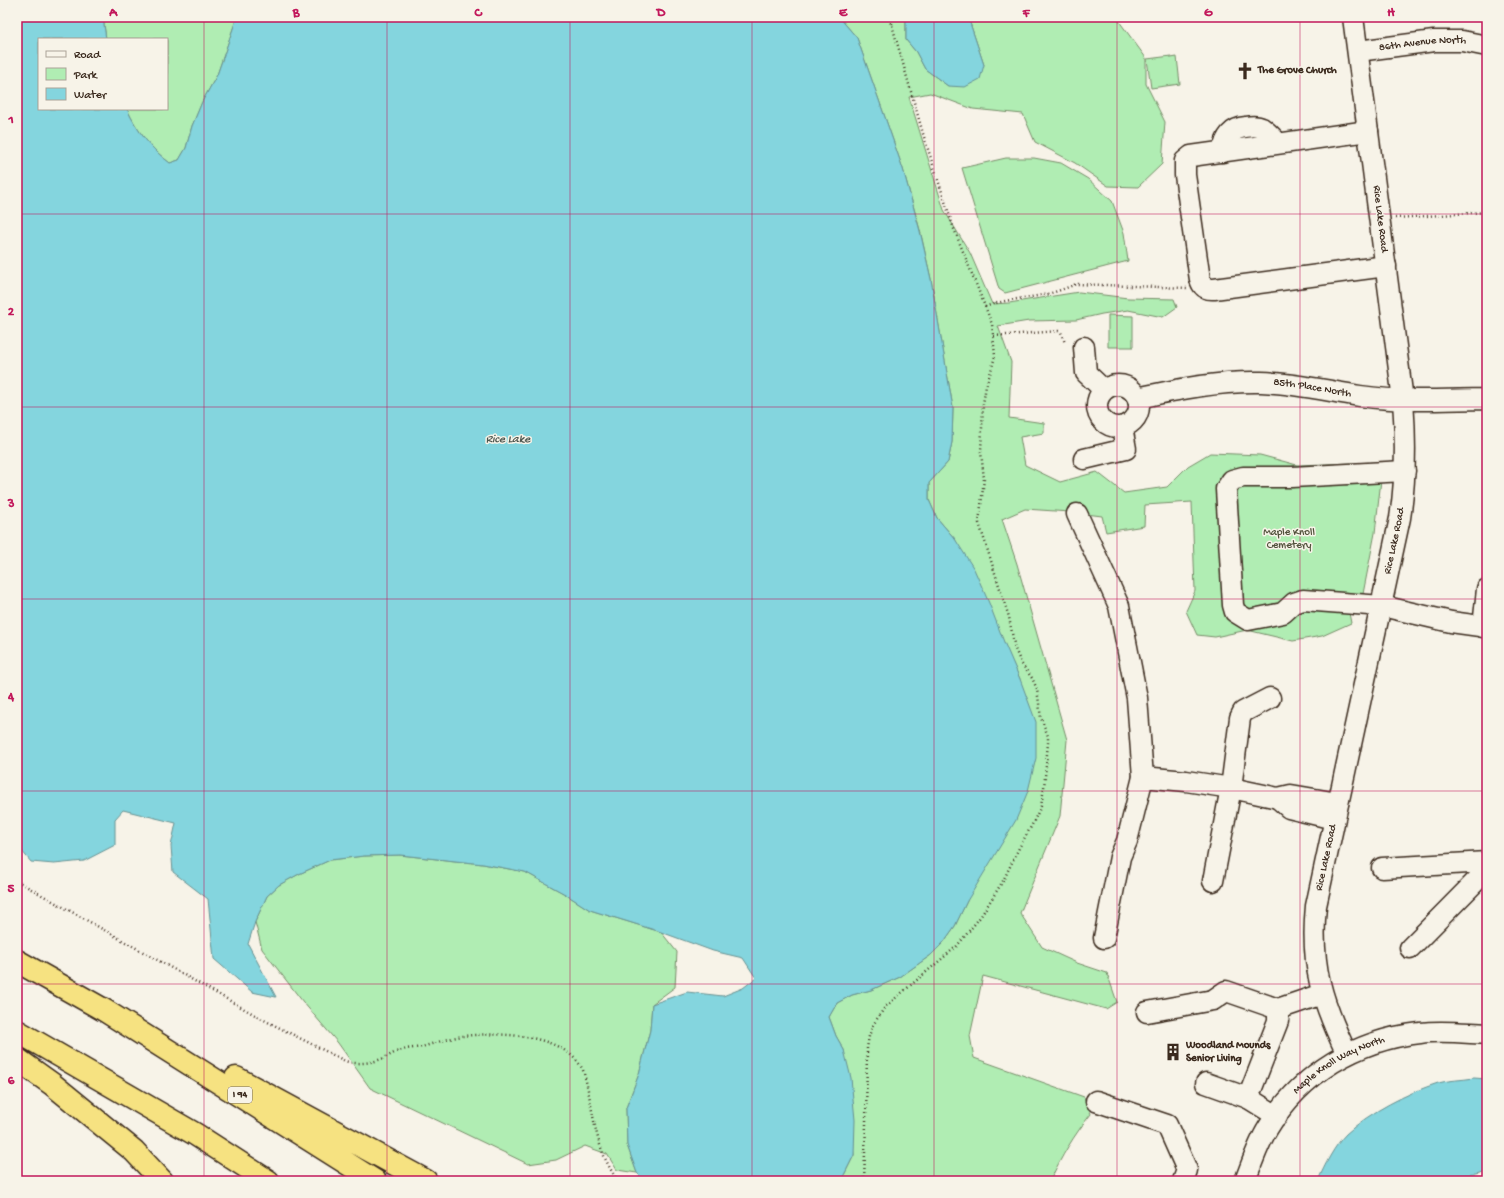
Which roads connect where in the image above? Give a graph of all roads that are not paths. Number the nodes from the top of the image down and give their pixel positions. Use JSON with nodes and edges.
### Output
{"nodes":[{"id":1,"x":1353,"y":17,"type":"edge"},
{"id":2,"x":1487,"y":44,"type":"edge"},
{"id":3,"x":1358,"y":51,"type":"junction"},
{"id":4,"x":1368,"y":131,"type":"junction"},
{"id":5,"x":1386,"y":266,"type":"junction"},
{"id":6,"x":1074,"y":345,"type":"road end"},
{"id":7,"x":1104,"y":390,"type":"junction"},
{"id":8,"x":1138,"y":398,"type":"junction"},
{"id":9,"x":1487,"y":399,"type":"edge"},
{"id":10,"x":1403,"y":400,"type":"junction"},
{"id":11,"x":1122,"y":427,"type":"junction"},
{"id":12,"x":1084,"y":459,"type":"dead end"},
{"id":13,"x":1405,"y":471,"type":"junction"},
{"id":14,"x":1077,"y":514,"type":"dead end"},
{"id":15,"x":1487,"y":589,"type":"edge"},
{"id":16,"x":1382,"y":606,"type":"junction"},
{"id":17,"x":1485,"y":627,"type":"edge"},
{"id":18,"x":1270,"y":698,"type":"dead end"},
{"id":19,"x":1143,"y":777,"type":"junction"},
{"id":20,"x":1231,"y":788,"type":"junction"},
{"id":21,"x":1336,"y":811,"type":"junction"},
{"id":22,"x":1487,"y":862,"type":"edge"},
{"id":23,"x":1382,"y":868,"type":"dead end"},
{"id":24,"x":1487,"y":870,"type":"edge"},
{"id":25,"x":1213,"y":881,"type":"dead end"},
{"id":26,"x":1104,"y":938,"type":"dead end"},
{"id":27,"x":1410,"y":948,"type":"dead end"},
{"id":28,"x":17,"y":961,"type":"edge"},
{"id":29,"x":1322,"y":994,"type":"junction"},
{"id":30,"x":104,"y":1010,"type":"junction"},
{"id":31,"x":1278,"y":1010,"type":"junction"},
{"id":32,"x":1146,"y":1012,"type":"dead end"},
{"id":33,"x":17,"y":1031,"type":"edge"},
{"id":34,"x":1487,"y":1034,"type":"edge"},
{"id":35,"x":1347,"y":1054,"type":"junction"},
{"id":36,"x":17,"y":1059,"type":"edge"},
{"id":37,"x":1206,"y":1083,"type":"dead end"},
{"id":38,"x":1248,"y":1098,"type":"junction"},
{"id":39,"x":1096,"y":1101,"type":"dead end"},
{"id":40,"x":1277,"y":1116,"type":"junction"},
{"id":41,"x":162,"y":1181,"type":"edge"},
{"id":42,"x":268,"y":1181,"type":"edge"},
{"id":43,"x":375,"y":1181,"type":"edge"},
{"id":44,"x":426,"y":1181,"type":"edge"},
{"id":45,"x":1183,"y":1181,"type":"edge"},
{"id":46,"x":1245,"y":1181,"type":"edge"}],
"edges":[{"from":1,"to":3,"type":"street","name":"Rice Lake Road"},
{"from":2,"to":3,"type":"street","name":"86th Avenue North"},
{"from":3,"to":4,"type":"street","name":"Rice Lake Road"},
{"from":4,"to":5,"type":"street","name":"Rice Lake Road"},
{"from":4,"to":5,"type":"street"},
{"from":5,"to":10,"type":"street","name":"Rice Lake Road"},
{"from":6,"to":7,"type":"street"},
{"from":7,"to":8,"type":"street"},
{"from":7,"to":11,"type":"street"},
{"from":8,"to":10,"type":"street","name":"85th Place North"},
{"from":8,"to":11,"type":"street"},
{"from":9,"to":10,"type":"street","name":"85th Place North"},
{"from":10,"to":13,"type":"street","name":"Rice Lake Road"},
{"from":11,"to":12,"type":"street"},
{"from":13,"to":16,"type":"street","name":"Rice Lake Road"},
{"from":13,"to":16,"type":"street"},
{"from":14,"to":19,"type":"street"},
{"from":15,"to":17,"type":"street"},
{"from":16,"to":17,"type":"street"},
{"from":16,"to":21,"type":"street","name":"Rice Lake Road"},
{"from":18,"to":20,"type":"street"},
{"from":19,"to":20,"type":"street"},
{"from":19,"to":26,"type":"street"},
{"from":20,"to":21,"type":"street"},
{"from":20,"to":25,"type":"street"},
{"from":21,"to":29,"type":"street","name":"Rice Lake Road"},
{"from":22,"to":23,"type":"street"},
{"from":24,"to":27,"type":"street"},
{"from":28,"to":30,"type":"highway","number":"I 94"},
{"from":29,"to":31,"type":"street"},
{"from":29,"to":35,"type":"street","name":"Rice Lake Road"},
{"from":30,"to":43,"type":"highway","number":"I 94"},
{"from":30,"to":44,"type":"highway"},
{"from":31,"to":32,"type":"street"},
{"from":31,"to":38,"type":"street"},
{"from":33,"to":42,"type":"highway"},
{"from":34,"to":35,"type":"street","name":"Maple Knoll Way North"},
{"from":35,"to":40,"type":"street","name":"Maple Knoll Way North"},
{"from":36,"to":41,"type":"highway"},
{"from":37,"to":38,"type":"street"},
{"from":38,"to":40,"type":"street"},
{"from":39,"to":45,"type":"street"},
{"from":40,"to":46,"type":"street","name":"Maple Knoll Way North"}]}
